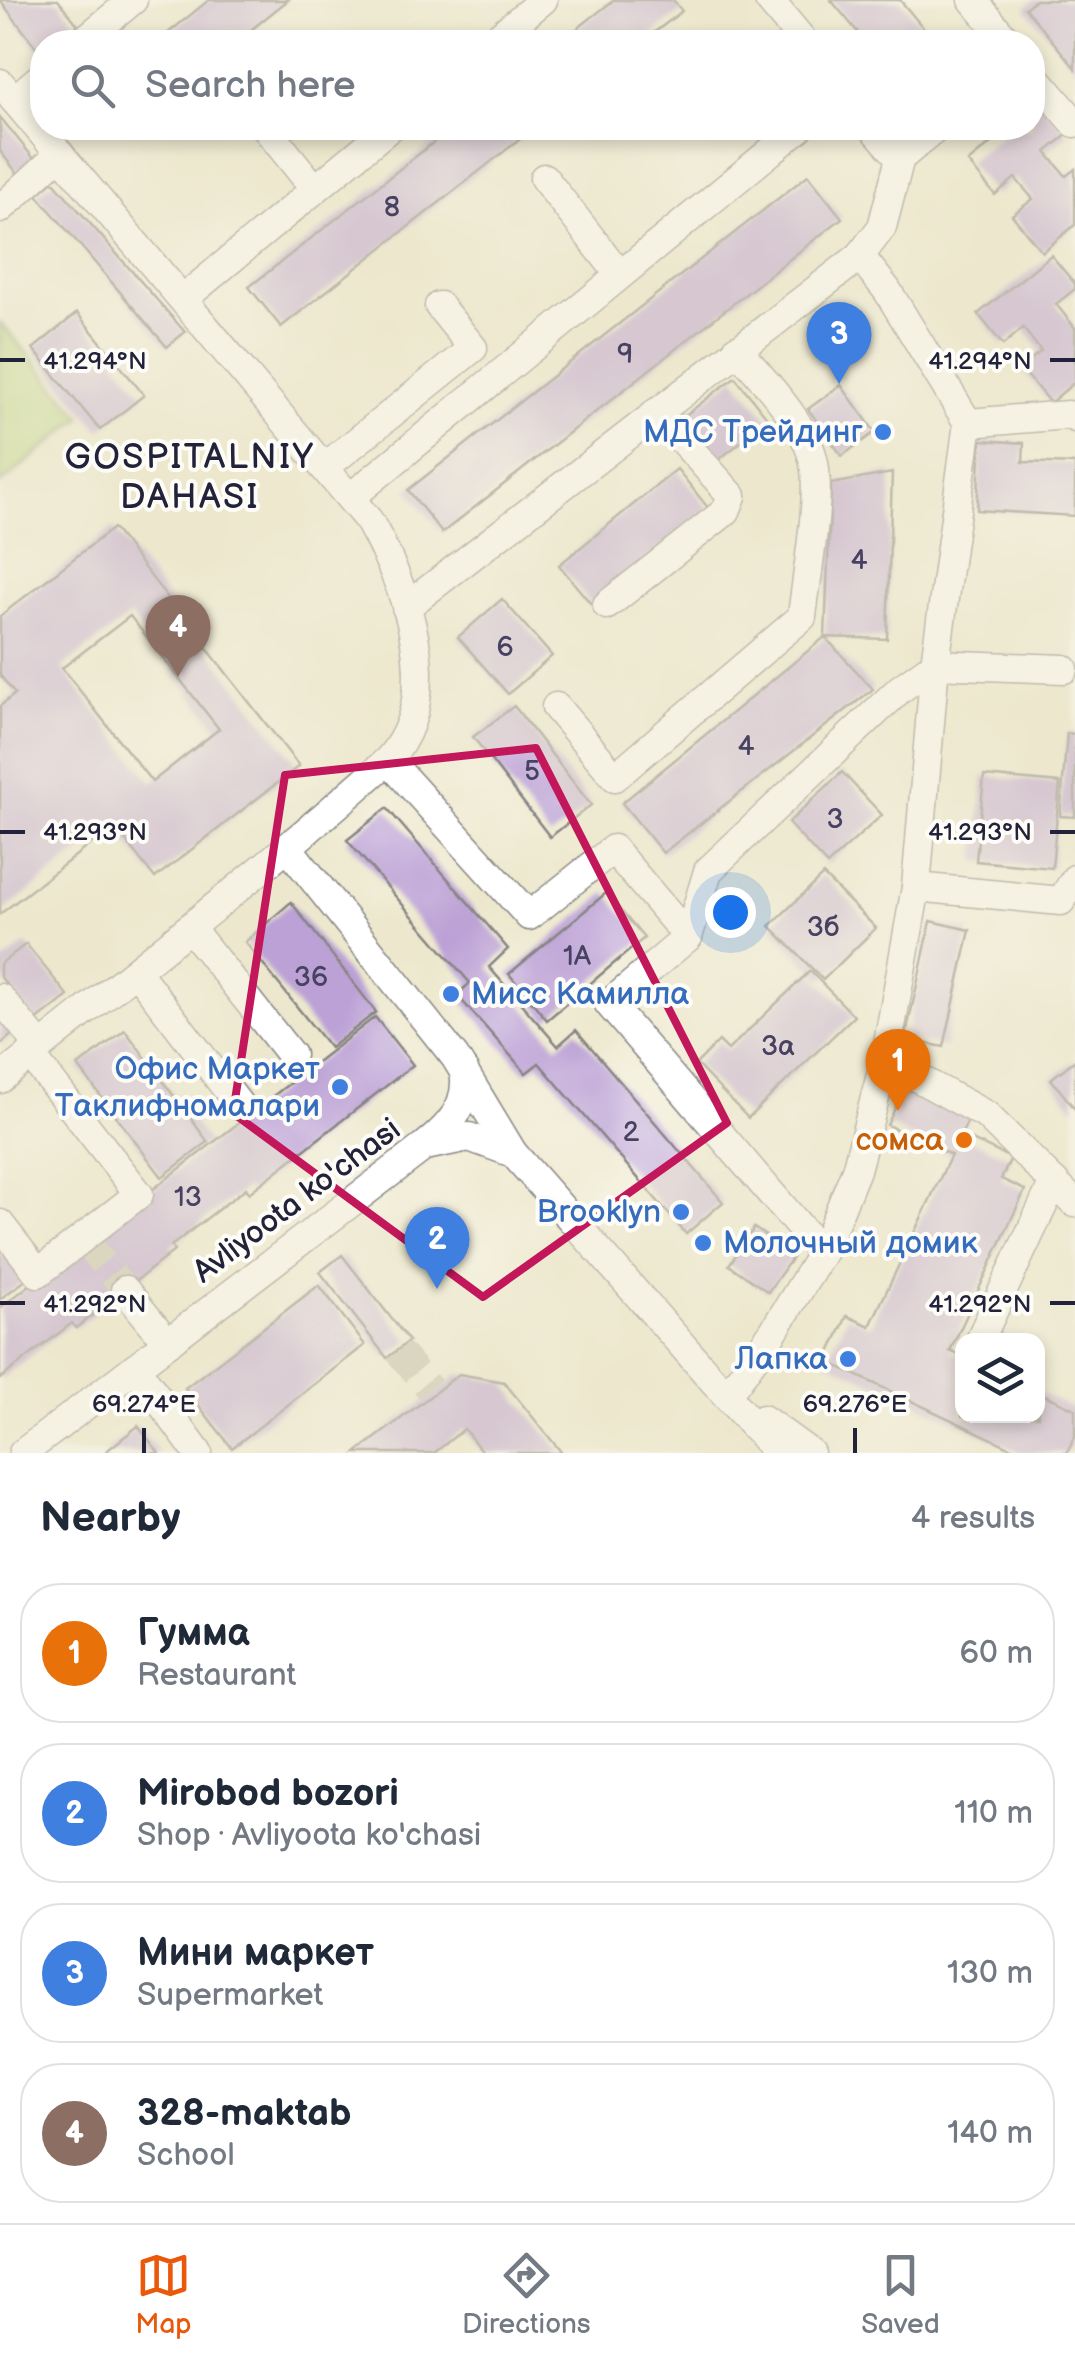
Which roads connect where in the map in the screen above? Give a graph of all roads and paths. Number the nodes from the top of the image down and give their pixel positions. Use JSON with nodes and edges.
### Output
{"nodes":[{"id":1,"x":543,"y":0,"type":"edge"},
{"id":2,"x":769,"y":0,"type":"edge"},
{"id":3,"x":979,"y":2,"type":"edge"},
{"id":4,"x":119,"y":4,"type":"edge"},
{"id":5,"x":94,"y":30,"type":"edge"},
{"id":6,"x":507,"y":30,"type":"edge"},
{"id":7,"x":794,"y":30,"type":"edge"},
{"id":8,"x":999,"y":30,"type":"edge"},
{"id":9,"x":30,"y":81,"type":"edge"},
{"id":10,"x":1045,"y":88,"type":"edge"},
{"id":11,"x":7,"y":92,"type":"edge"},
{"id":12,"x":30,"y":119,"type":"edge"},
{"id":13,"x":1075,"y":123,"type":"edge"},
{"id":14,"x":48,"y":140,"type":"edge"},
{"id":15,"x":276,"y":140,"type":"edge"},
{"id":16,"x":375,"y":140,"type":"edge"},
{"id":17,"x":777,"y":140,"type":"edge"},
{"id":18,"x":884,"y":140,"type":"edge"},
{"id":19,"x":922,"y":140,"type":"edge"},
{"id":20,"x":60,"y":154,"type":"junction"},
{"id":21,"x":900,"y":158,"type":"junction"},
{"id":22,"x":544,"y":178,"type":"dead end"},
{"id":23,"x":316,"y":189,"type":"junction"},
{"id":24,"x":0,"y":209,"type":"edge"},
{"id":25,"x":860,"y":256,"type":"junction"},
{"id":26,"x":620,"y":275,"type":"junction"},
{"id":27,"x":183,"y":299,"type":"junction"},
{"id":28,"x":439,"y":306,"type":"dead end"},
{"id":29,"x":738,"y":349,"type":"junction"},
{"id":30,"x":657,"y":412,"type":"junction"},
{"id":31,"x":1073,"y":416,"type":"edge"},
{"id":32,"x":968,"y":423,"type":"junction"},
{"id":33,"x":325,"y":467,"type":"junction"},
{"id":34,"x":351,"y":497,"type":"junction"},
{"id":35,"x":607,"y":605,"type":"dead end"},
{"id":36,"x":406,"y":607,"type":"junction"},
{"id":37,"x":935,"y":664,"type":"junction"},
{"id":38,"x":1064,"y":670,"type":"dead end"},
{"id":39,"x":556,"y":707,"type":"dead end"},
{"id":40,"x":388,"y":760,"type":"junction"},
{"id":41,"x":289,"y":849,"type":"junction"},
{"id":42,"x":1075,"y":879,"type":"edge"},
{"id":43,"x":916,"y":887,"type":"junction"},
{"id":44,"x":191,"y":929,"type":"junction"},
{"id":45,"x":688,"y":937,"type":"junction"},
{"id":46,"x":136,"y":970,"type":"junction"},
{"id":47,"x":0,"y":998,"type":"edge"},
{"id":48,"x":35,"y":1050,"type":"junction"},
{"id":49,"x":291,"y":1055,"type":"dead end"},
{"id":50,"x":885,"y":1060,"type":"junction"},
{"id":51,"x":464,"y":1071,"type":"junction"},
{"id":52,"x":0,"y":1078,"type":"edge"},
{"id":53,"x":240,"y":1106,"type":"dead end"},
{"id":54,"x":425,"y":1146,"type":"junction"},
{"id":55,"x":514,"y":1153,"type":"junction"},
{"id":56,"x":1054,"y":1182,"type":"junction"},
{"id":57,"x":1075,"y":1202,"type":"edge"},
{"id":58,"x":0,"y":1224,"type":"edge"},
{"id":59,"x":822,"y":1253,"type":"junction"},
{"id":60,"x":124,"y":1290,"type":"tunnel mouth"},
{"id":61,"x":983,"y":1333,"type":"edge"},
{"id":62,"x":168,"y":1343,"type":"junction"},
{"id":63,"x":135,"y":1368,"type":"junction"},
{"id":64,"x":728,"y":1394,"type":"junction"},
{"id":65,"x":23,"y":1453,"type":"edge"},
{"id":66,"x":198,"y":1453,"type":"edge"},
{"id":67,"x":777,"y":1453,"type":"edge"},
{"id":68,"x":810,"y":1453,"type":"edge"}],
"edges":[{"from":1,"to":6,"type":"street"},
{"from":2,"to":7,"type":"street"},
{"from":3,"to":8,"type":"street"},
{"from":4,"to":5,"type":"street"},
{"from":9,"to":11,"type":"street"},
{"from":10,"to":13,"type":"street"},
{"from":11,"to":12,"type":"street"},
{"from":14,"to":20,"type":"street"},
{"from":15,"to":23,"type":"street"},
{"from":16,"to":23,"type":"street"},
{"from":17,"to":26,"type":"street"},
{"from":18,"to":21,"type":"street"},
{"from":19,"to":21,"type":"street"},
{"from":20,"to":24,"type":"street"},
{"from":20,"to":27,"type":"street"},
{"from":21,"to":25,"type":"street"},
{"from":22,"to":26,"type":"street"},
{"from":23,"to":27,"type":"street"},
{"from":25,"to":29,"type":"street"},
{"from":25,"to":32,"type":"street"},
{"from":26,"to":34,"type":"street"},
{"from":27,"to":33,"type":"street"},
{"from":28,"to":33,"type":"street"},
{"from":29,"to":30,"type":"street"},
{"from":29,"to":39,"type":"street"},
{"from":30,"to":35,"type":"street"},
{"from":30,"to":36,"type":"street"},
{"from":31,"to":32,"type":"street"},
{"from":32,"to":37,"type":"street"},
{"from":33,"to":34,"type":"street"},
{"from":34,"to":36,"type":"street"},
{"from":36,"to":40,"type":"street"},
{"from":37,"to":38,"type":"street"},
{"from":37,"to":43,"type":"street"},
{"from":37,"to":45,"type":"street"},
{"from":40,"to":41,"type":"street"},
{"from":40,"to":45,"type":"street"},
{"from":41,"to":44,"type":"street"},
{"from":41,"to":51,"type":"street"},
{"from":42,"to":43,"type":"street"},
{"from":43,"to":50,"type":"street"},
{"from":44,"to":46,"type":"street"},
{"from":44,"to":49,"type":"street"},
{"from":45,"to":59,"type":"street"},
{"from":46,"to":48,"type":"street"},
{"from":46,"to":53,"type":"street"},
{"from":47,"to":48,"type":"street"},
{"from":48,"to":52,"type":"street"},
{"from":48,"to":58,"type":"street"},
{"from":50,"to":56,"type":"street"},
{"from":50,"to":59,"type":"street"},
{"from":51,"to":54,"type":"street"},
{"from":51,"to":55,"type":"street"},
{"from":54,"to":55,"type":"street","name":"Avliyoota ko'chasi"},
{"from":54,"to":62,"type":"street","name":"Avliyoota ko'chasi"},
{"from":55,"to":64,"type":"street"},
{"from":56,"to":57,"type":"street"},
{"from":56,"to":61,"type":"street"},
{"from":59,"to":64,"type":"street"},
{"from":60,"to":62,"type":"street"},
{"from":62,"to":63,"type":"street","name":"Avliyoota ko'chasi"},
{"from":63,"to":65,"type":"street","name":"Avliyoota ko'chasi"},
{"from":63,"to":66,"type":"street"},
{"from":64,"to":67,"type":"street"},
{"from":64,"to":68,"type":"street"}]}
